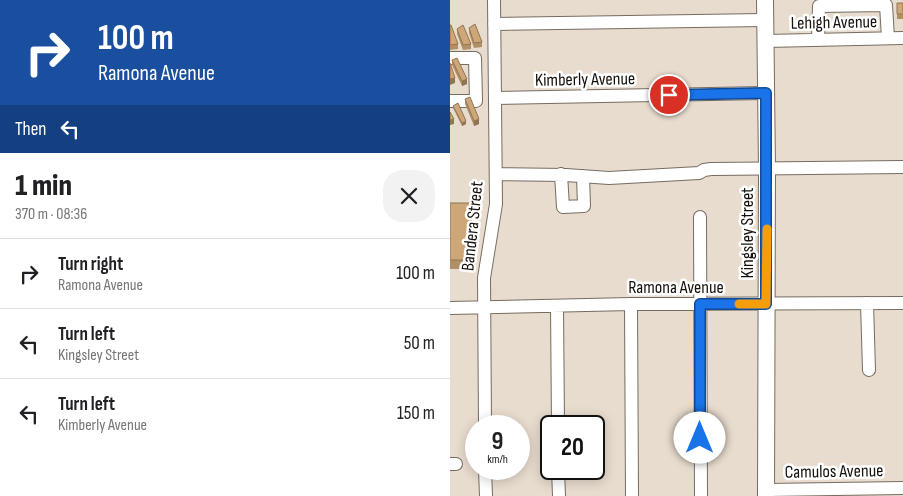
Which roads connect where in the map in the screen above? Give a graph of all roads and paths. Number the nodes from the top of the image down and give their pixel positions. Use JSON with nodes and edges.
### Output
{"nodes":[{"id":1,"x":494,"y":0,"type":"edge"},
{"id":2,"x":765,"y":0,"type":"edge"},
{"id":3,"x":766,"y":20,"type":"junction"},
{"id":4,"x":494,"y":24,"type":"junction"},
{"id":5,"x":888,"y":38,"type":"junction"},
{"id":6,"x":903,"y":38,"type":"edge"},
{"id":7,"x":766,"y":40,"type":"junction"},
{"id":8,"x":818,"y":40,"type":"junction"},
{"id":9,"x":450,"y":58,"type":"edge"},
{"id":10,"x":766,"y":93,"type":"junction"},
{"id":11,"x":495,"y":98,"type":"junction"},
{"id":12,"x":450,"y":101,"type":"edge"},
{"id":13,"x":903,"y":167,"type":"edge"},
{"id":14,"x":767,"y":168,"type":"junction"},
{"id":15,"x":496,"y":174,"type":"junction"},
{"id":16,"x":561,"y":174,"type":"junction"},
{"id":17,"x":583,"y":176,"type":"junction"},
{"id":18,"x":700,"y":217,"type":"dead end"},
{"id":19,"x":867,"y":303,"type":"junction"},
{"id":20,"x":903,"y":303,"type":"edge"},
{"id":21,"x":631,"y":304,"type":"junction"},
{"id":22,"x":700,"y":304,"type":"junction"},
{"id":23,"x":766,"y":304,"type":"junction"},
{"id":24,"x":557,"y":306,"type":"junction"},
{"id":25,"x":450,"y":308,"type":"edge"},
{"id":26,"x":484,"y":308,"type":"junction"},
{"id":27,"x":869,"y":370,"type":"dead end"},
{"id":28,"x":485,"y":415,"type":"edge"},
{"id":29,"x":558,"y":415,"type":"edge"},
{"id":30,"x":485,"y":480,"type":"edge"},
{"id":31,"x":558,"y":480,"type":"edge"},
{"id":32,"x":903,"y":488,"type":"edge"},
{"id":33,"x":766,"y":493,"type":"edge"},
{"id":34,"x":486,"y":496,"type":"edge"},
{"id":35,"x":559,"y":496,"type":"edge"},
{"id":36,"x":632,"y":496,"type":"edge"},
{"id":37,"x":701,"y":496,"type":"edge"}],
"edges":[{"from":1,"to":4,"type":"street","name":"Bandera Street"},
{"from":2,"to":3,"type":"main road","name":"Kingsley Street"},
{"from":3,"to":4,"type":"street"},
{"from":3,"to":7,"type":"main road","name":"Kingsley Street"},
{"from":4,"to":11,"type":"street","name":"Bandera Street"},
{"from":5,"to":6,"type":"street","name":"Lehigh Avenue"},
{"from":5,"to":8,"type":"street","name":"Lehigh Avenue"},
{"from":5,"to":8,"type":"street"},
{"from":7,"to":8,"type":"street","name":"Lehigh Avenue"},
{"from":7,"to":10,"type":"main road","name":"Kingsley Street"},
{"from":9,"to":12,"type":"street"},
{"from":10,"to":11,"type":"street","name":"Kimberly Avenue"},
{"from":10,"to":14,"type":"main road","name":"Kingsley Street"},
{"from":11,"to":15,"type":"street","name":"Bandera Street"},
{"from":13,"to":14,"type":"street"},
{"from":14,"to":17,"type":"street"},
{"from":14,"to":23,"type":"main road","name":"Kingsley Street"},
{"from":15,"to":16,"type":"street"},
{"from":15,"to":26,"type":"street","name":"Bandera Street"},
{"from":16,"to":17,"type":"street"},
{"from":16,"to":17,"type":"street"},
{"from":18,"to":22,"type":"street"},
{"from":19,"to":20,"type":"street","name":"Ramona Avenue"},
{"from":19,"to":23,"type":"street","name":"Ramona Avenue"},
{"from":19,"to":27,"type":"street"},
{"from":21,"to":22,"type":"street","name":"Ramona Avenue"},
{"from":21,"to":24,"type":"street","name":"Ramona Avenue"},
{"from":21,"to":36,"type":"street"},
{"from":22,"to":23,"type":"street","name":"Ramona Avenue"},
{"from":22,"to":37,"type":"street"},
{"from":23,"to":33,"type":"main road","name":"Kingsley Street"},
{"from":24,"to":26,"type":"street","name":"Ramona Avenue"},
{"from":24,"to":29,"type":"street"},
{"from":25,"to":26,"type":"street","name":"Ramona Avenue"},
{"from":26,"to":28,"type":"street","name":"Bandera Street"},
{"from":30,"to":34,"type":"street"},
{"from":31,"to":35,"type":"street"},
{"from":32,"to":33,"type":"street","name":"Camulos Avenue"}]}
